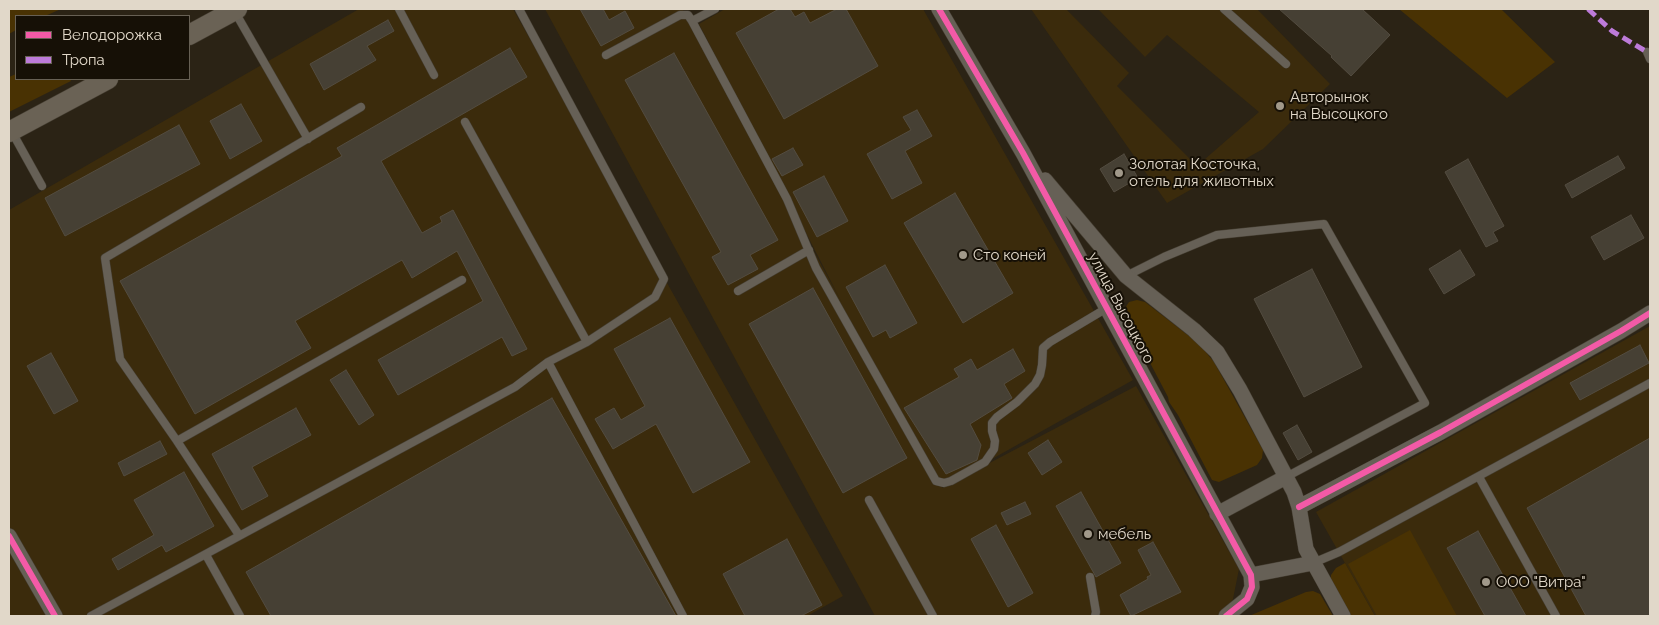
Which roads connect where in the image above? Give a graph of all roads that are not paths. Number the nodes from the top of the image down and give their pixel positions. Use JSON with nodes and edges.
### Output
{"nodes":[{"id":1,"x":399,"y":9,"type":"edge"},
{"id":2,"x":519,"y":9,"type":"edge"},
{"id":3,"x":715,"y":9,"type":"edge"},
{"id":4,"x":939,"y":9,"type":"edge"},
{"id":5,"x":1224,"y":9,"type":"edge"},
{"id":6,"x":236,"y":10,"type":"edge"},
{"id":7,"x":692,"y":21,"type":"junction"},
{"id":8,"x":190,"y":34,"type":"edge"},
{"id":9,"x":606,"y":54,"type":"dead end"},
{"id":10,"x":1286,"y":64,"type":"dead end"},
{"id":11,"x":434,"y":75,"type":"dead end"},
{"id":12,"x":106,"y":80,"type":"edge"},
{"id":13,"x":361,"y":107,"type":"dead end"},
{"id":14,"x":465,"y":122,"type":"dead end"},
{"id":15,"x":10,"y":131,"type":"edge"},
{"id":16,"x":308,"y":138,"type":"junction"},
{"id":17,"x":1023,"y":154,"type":"junction"},
{"id":18,"x":42,"y":186,"type":"dead end"},
{"id":19,"x":809,"y":250,"type":"junction"},
{"id":20,"x":1126,"y":276,"type":"junction"},
{"id":21,"x":462,"y":280,"type":"dead end"},
{"id":22,"x":738,"y":291,"type":"dead end"},
{"id":23,"x":1107,"y":308,"type":"junction"},
{"id":24,"x":1650,"y":313,"type":"edge"},
{"id":25,"x":587,"y":342,"type":"junction"},
{"id":26,"x":548,"y":362,"type":"junction"},
{"id":27,"x":1650,"y":383,"type":"edge"},
{"id":28,"x":177,"y":441,"type":"junction"},
{"id":29,"x":1286,"y":477,"type":"junction"},
{"id":30,"x":1479,"y":477,"type":"junction"},
{"id":31,"x":869,"y":500,"type":"dead end"},
{"id":32,"x":1299,"y":507,"type":"junction"},
{"id":33,"x":1217,"y":514,"type":"junction"},
{"id":34,"x":239,"y":535,"type":"junction"},
{"id":35,"x":9,"y":536,"type":"edge"},
{"id":36,"x":206,"y":555,"type":"junction"},
{"id":37,"x":1313,"y":563,"type":"junction"},
{"id":38,"x":1251,"y":575,"type":"junction"},
{"id":39,"x":1090,"y":577,"type":"dead end"},
{"id":40,"x":55,"y":616,"type":"edge"},
{"id":41,"x":91,"y":616,"type":"edge"},
{"id":42,"x":240,"y":616,"type":"edge"},
{"id":43,"x":684,"y":616,"type":"edge"},
{"id":44,"x":933,"y":616,"type":"edge"},
{"id":45,"x":1095,"y":616,"type":"edge"},
{"id":46,"x":1226,"y":616,"type":"edge"},
{"id":47,"x":1343,"y":616,"type":"edge"},
{"id":48,"x":1556,"y":616,"type":"edge"}],
"edges":[{"from":1,"to":11,"type":"lane"},
{"from":2,"to":25,"type":"lane"},
{"from":3,"to":7,"type":"lane"},
{"from":4,"to":17,"type":"street","name":"улица Высоцкого"},
{"from":5,"to":10,"type":"lane"},
{"from":6,"to":8,"type":"main road"},
{"from":6,"to":16,"type":"lane"},
{"from":7,"to":9,"type":"lane"},
{"from":7,"to":19,"type":"lane"},
{"from":12,"to":15,"type":"main road"},
{"from":13,"to":16,"type":"lane"},
{"from":14,"to":25,"type":"lane"},
{"from":15,"to":18,"type":"lane"},
{"from":16,"to":28,"type":"lane"},
{"from":17,"to":20,"type":"street","name":"улица Высоцкого"},
{"from":17,"to":23,"type":"street","name":"улица Высоцкого"},
{"from":19,"to":22,"type":"lane"},
{"from":19,"to":23,"type":"lane"},
{"from":20,"to":29,"type":"street","name":"улица Высоцкого"},
{"from":20,"to":29,"type":"lane"},
{"from":21,"to":28,"type":"lane"},
{"from":23,"to":33,"type":"street","name":"улица Высоцкого"},
{"from":24,"to":32,"type":"street"},
{"from":25,"to":26,"type":"lane"},
{"from":26,"to":34,"type":"lane"},
{"from":26,"to":43,"type":"lane"},
{"from":27,"to":30,"type":"lane"},
{"from":28,"to":34,"type":"lane"},
{"from":29,"to":32,"type":"street","name":"улица Высоцкого"},
{"from":29,"to":33,"type":"street"},
{"from":30,"to":37,"type":"lane"},
{"from":30,"to":48,"type":"lane"},
{"from":31,"to":44,"type":"lane"},
{"from":32,"to":37,"type":"street","name":"улица Высоцкого"},
{"from":33,"to":38,"type":"street","name":"улица Высоцкого"},
{"from":34,"to":36,"type":"lane"},
{"from":35,"to":40,"type":"street"},
{"from":36,"to":41,"type":"lane"},
{"from":36,"to":42,"type":"lane"},
{"from":37,"to":38,"type":"street"},
{"from":37,"to":47,"type":"street"},
{"from":38,"to":46,"type":"street"},
{"from":39,"to":45,"type":"lane"}]}
